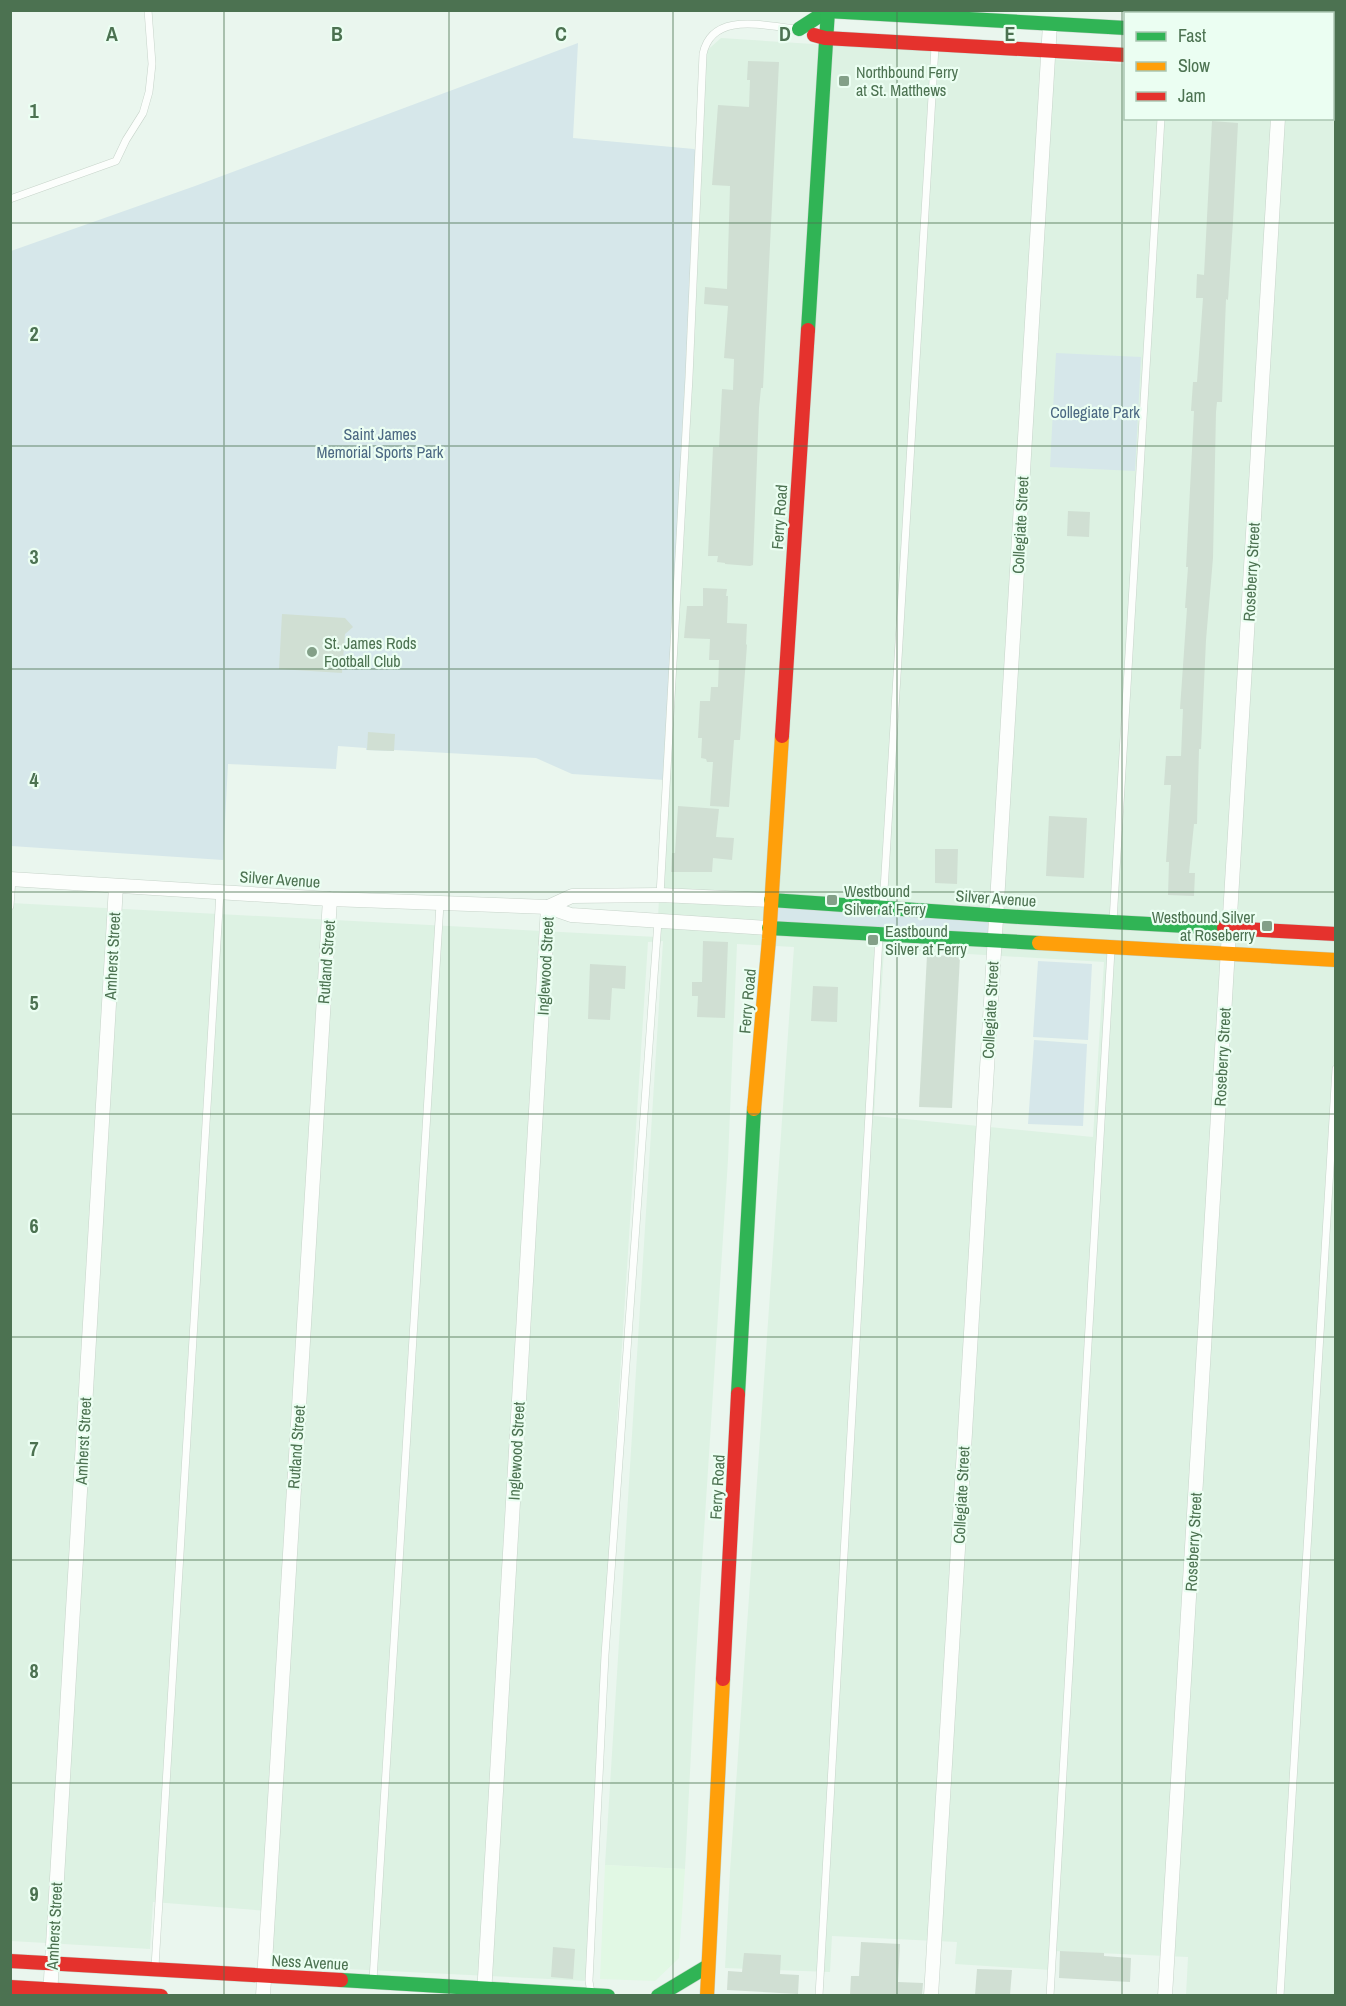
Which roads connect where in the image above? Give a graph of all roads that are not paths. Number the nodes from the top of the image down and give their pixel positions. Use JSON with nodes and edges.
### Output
{"nodes":[{"id":1,"x":148,"y":10,"type":"edge"},
{"id":2,"x":828,"y":11,"type":"edge"},
{"id":3,"x":1041,"y":21,"type":"junction"},
{"id":4,"x":1124,"y":28,"type":"edge"},
{"id":5,"x":799,"y":29,"type":"junction"},
{"id":6,"x":825,"y":38,"type":"junction"},
{"id":7,"x":935,"y":44,"type":"junction"},
{"id":8,"x":1048,"y":51,"type":"junction"},
{"id":9,"x":1124,"y":55,"type":"edge"},
{"id":10,"x":1161,"y":120,"type":"edge"},
{"id":11,"x":1278,"y":120,"type":"edge"},
{"id":12,"x":10,"y":199,"type":"edge"},
{"id":13,"x":11,"y":879,"type":"edge"},
{"id":14,"x":116,"y":886,"type":"junction"},
{"id":15,"x":220,"y":892,"type":"junction"},
{"id":16,"x":660,"y":895,"type":"junction"},
{"id":17,"x":330,"y":899,"type":"junction"},
{"id":18,"x":771,"y":900,"type":"junction"},
{"id":19,"x":440,"y":904,"type":"junction"},
{"id":20,"x":10,"y":906,"type":"edge"},
{"id":21,"x":548,"y":907,"type":"junction"},
{"id":22,"x":883,"y":907,"type":"junction"},
{"id":23,"x":996,"y":915,"type":"junction"},
{"id":24,"x":658,"y":921,"type":"junction"},
{"id":25,"x":1113,"y":922,"type":"junction"},
{"id":26,"x":769,"y":928,"type":"junction"},
{"id":27,"x":1230,"y":928,"type":"junction"},
{"id":28,"x":879,"y":934,"type":"junction"},
{"id":29,"x":1335,"y":934,"type":"edge"},
{"id":30,"x":995,"y":941,"type":"junction"},
{"id":31,"x":1111,"y":947,"type":"junction"},
{"id":32,"x":1228,"y":954,"type":"junction"},
{"id":33,"x":1335,"y":960,"type":"edge"},
{"id":34,"x":1335,"y":1069,"type":"edge"},
{"id":35,"x":10,"y":1961,"type":"edge"},
{"id":36,"x":52,"y":1964,"type":"junction"},
{"id":37,"x":708,"y":1966,"type":"junction"},
{"id":38,"x":155,"y":1970,"type":"junction"},
{"id":39,"x":264,"y":1976,"type":"junction"},
{"id":40,"x":372,"y":1982,"type":"junction"},
{"id":41,"x":10,"y":1987,"type":"edge"},
{"id":42,"x":50,"y":1992,"type":"edge"},
{"id":43,"x":484,"y":1992,"type":"edge"},
{"id":44,"x":159,"y":1995,"type":"edge"},
{"id":45,"x":263,"y":1995,"type":"edge"},
{"id":46,"x":591,"y":1995,"type":"edge"},
{"id":47,"x":608,"y":1995,"type":"edge"},
{"id":48,"x":658,"y":1995,"type":"edge"},
{"id":49,"x":707,"y":1995,"type":"edge"},
{"id":50,"x":819,"y":1995,"type":"edge"},
{"id":51,"x":931,"y":1995,"type":"edge"},
{"id":52,"x":1050,"y":1995,"type":"edge"},
{"id":53,"x":1165,"y":1995,"type":"edge"},
{"id":54,"x":1280,"y":1995,"type":"edge"}],
"edges":[{"from":1,"to":12,"type":"lane"},
{"from":2,"to":3,"type":"main road"},
{"from":2,"to":5,"type":"main road"},
{"from":2,"to":6,"type":"main road","name":"Ferry Road"},
{"from":3,"to":4,"type":"main road"},
{"from":3,"to":8,"type":"street","name":"Collegiate Street"},
{"from":5,"to":6,"type":"main road"},
{"from":5,"to":16,"type":"lane"},
{"from":6,"to":7,"type":"main road"},
{"from":6,"to":18,"type":"main road","name":"Ferry Road"},
{"from":7,"to":8,"type":"main road"},
{"from":7,"to":22,"type":"lane"},
{"from":8,"to":9,"type":"main road"},
{"from":8,"to":23,"type":"street","name":"Collegiate Street"},
{"from":10,"to":25,"type":"lane"},
{"from":11,"to":27,"type":"street","name":"Roseberry Street"},
{"from":13,"to":14,"type":"street","name":"Silver Avenue"},
{"from":13,"to":20,"type":"lane"},
{"from":14,"to":15,"type":"street","name":"Silver Avenue"},
{"from":14,"to":36,"type":"street","name":"Amherst Street"},
{"from":15,"to":17,"type":"street","name":"Silver Avenue"},
{"from":15,"to":38,"type":"lane"},
{"from":16,"to":18,"type":"street","name":"Silver Avenue"},
{"from":16,"to":21,"type":"street","name":"Silver Avenue"},
{"from":17,"to":19,"type":"street","name":"Silver Avenue"},
{"from":17,"to":39,"type":"street","name":"Rutland Street"},
{"from":18,"to":22,"type":"main road","name":"Silver Avenue"},
{"from":18,"to":26,"type":"main road","name":"Ferry Road"},
{"from":19,"to":21,"type":"street","name":"Silver Avenue"},
{"from":19,"to":40,"type":"lane"},
{"from":21,"to":24,"type":"street","name":"Silver Avenue"},
{"from":21,"to":43,"type":"street","name":"Inglewood Street"},
{"from":22,"to":23,"type":"main road","name":"Silver Avenue"},
{"from":23,"to":25,"type":"main road","name":"Silver Avenue"},
{"from":23,"to":30,"type":"street","name":"Collegiate Street"},
{"from":24,"to":26,"type":"street","name":"Silver Avenue"},
{"from":24,"to":46,"type":"lane"},
{"from":25,"to":27,"type":"main road","name":"Silver Avenue"},
{"from":26,"to":28,"type":"main road","name":"Silver Avenue"},
{"from":26,"to":37,"type":"main road","name":"Ferry Road"},
{"from":27,"to":29,"type":"main road","name":"Silver Avenue"},
{"from":27,"to":32,"type":"street","name":"Roseberry Street"},
{"from":28,"to":30,"type":"main road","name":"Silver Avenue"},
{"from":28,"to":50,"type":"lane"},
{"from":30,"to":31,"type":"main road","name":"Silver Avenue"},
{"from":30,"to":51,"type":"street","name":"Collegiate Street"},
{"from":31,"to":32,"type":"main road","name":"Silver Avenue"},
{"from":31,"to":52,"type":"lane"},
{"from":32,"to":33,"type":"main road","name":"Silver Avenue"},
{"from":32,"to":53,"type":"street","name":"Roseberry Street"},
{"from":34,"to":54,"type":"lane"},
{"from":35,"to":36,"type":"main road","name":"Ness Avenue"},
{"from":36,"to":38,"type":"main road","name":"Ness Avenue"},
{"from":36,"to":42,"type":"street","name":"Amherst Street"},
{"from":37,"to":48,"type":"main road"},
{"from":37,"to":49,"type":"main road","name":"Ferry Road"},
{"from":38,"to":39,"type":"main road","name":"Ness Avenue"},
{"from":39,"to":40,"type":"main road","name":"Ness Avenue"},
{"from":39,"to":45,"type":"street","name":"Rutland Street"},
{"from":40,"to":43,"type":"main road","name":"Ness Avenue"},
{"from":41,"to":42,"type":"main road"},
{"from":42,"to":44,"type":"main road"},
{"from":43,"to":46,"type":"main road","name":"Ness Avenue"},
{"from":46,"to":47,"type":"main road","name":"Ness Avenue"}]}
